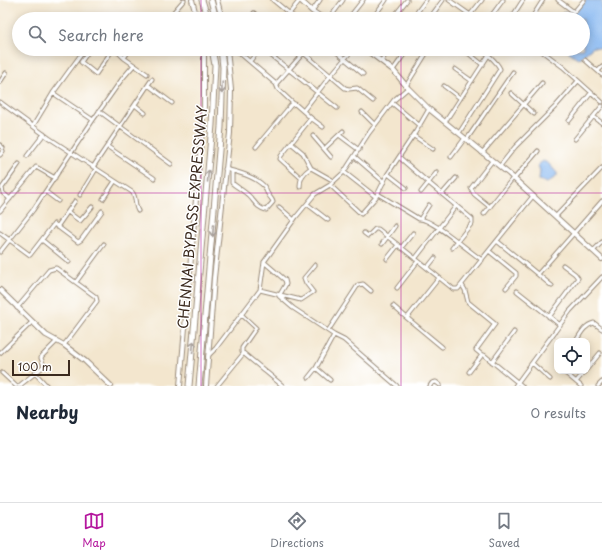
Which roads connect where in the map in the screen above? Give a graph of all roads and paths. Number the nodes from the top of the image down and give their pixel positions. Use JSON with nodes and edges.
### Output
{"nodes":[{"id":1,"x":184,"y":0,"type":"edge"},
{"id":2,"x":192,"y":0,"type":"edge"},
{"id":3,"x":202,"y":0,"type":"edge"},
{"id":4,"x":211,"y":0,"type":"edge"},
{"id":5,"x":217,"y":0,"type":"edge"},
{"id":6,"x":273,"y":0,"type":"edge"},
{"id":7,"x":300,"y":0,"type":"edge"},
{"id":8,"x":320,"y":0,"type":"edge"},
{"id":9,"x":343,"y":0,"type":"edge"},
{"id":10,"x":363,"y":0,"type":"edge"},
{"id":11,"x":386,"y":0,"type":"edge"},
{"id":12,"x":406,"y":0,"type":"edge"},
{"id":13,"x":426,"y":0,"type":"edge"},
{"id":14,"x":443,"y":0,"type":"edge"},
{"id":15,"x":449,"y":0,"type":"edge"},
{"id":16,"x":482,"y":0,"type":"edge"},
{"id":17,"x":503,"y":0,"type":"edge"},
{"id":18,"x":523,"y":0,"type":"edge"},
{"id":19,"x":543,"y":0,"type":"edge"},
{"id":20,"x":558,"y":0,"type":"edge"},
{"id":21,"x":565,"y":0,"type":"edge"},
{"id":22,"x":584,"y":0,"type":"edge"},
{"id":23,"x":562,"y":4,"type":"junction"},
{"id":24,"x":312,"y":11,"type":"joint"},
{"id":25,"x":174,"y":12,"type":"edge"},
{"id":26,"x":195,"y":12,"type":"edge"},
{"id":27,"x":206,"y":12,"type":"edge"},
{"id":28,"x":217,"y":12,"type":"edge"},
{"id":29,"x":220,"y":12,"type":"edge"},
{"id":30,"x":288,"y":12,"type":"edge"},
{"id":31,"x":290,"y":12,"type":"edge"},
{"id":32,"x":334,"y":12,"type":"edge"},
{"id":33,"x":354,"y":12,"type":"edge"},
{"id":34,"x":377,"y":12,"type":"edge"},
{"id":35,"x":397,"y":12,"type":"edge"},
{"id":36,"x":417,"y":12,"type":"edge"},
{"id":37,"x":434,"y":12,"type":"edge"},
{"id":38,"x":466,"y":12,"type":"edge"},
{"id":39,"x":472,"y":12,"type":"edge"},
{"id":40,"x":494,"y":12,"type":"edge"},
{"id":41,"x":515,"y":12,"type":"edge"},
{"id":42,"x":535,"y":12,"type":"edge"},
{"id":43,"x":79,"y":56,"type":"edge"},
{"id":44,"x":85,"y":56,"type":"edge"},
{"id":45,"x":109,"y":56,"type":"edge"},
{"id":46,"x":121,"y":56,"type":"edge"},
{"id":47,"x":204,"y":56,"type":"edge"},
{"id":48,"x":213,"y":56,"type":"edge"},
{"id":49,"x":221,"y":56,"type":"edge"},
{"id":50,"x":228,"y":56,"type":"edge"},
{"id":51,"x":244,"y":56,"type":"edge"},
{"id":52,"x":254,"y":56,"type":"edge"},
{"id":53,"x":271,"y":56,"type":"edge"},
{"id":54,"x":301,"y":56,"type":"edge"},
{"id":55,"x":308,"y":56,"type":"edge"},
{"id":56,"x":341,"y":56,"type":"edge"},
{"id":57,"x":347,"y":56,"type":"edge"},
{"id":58,"x":375,"y":56,"type":"edge"},
{"id":59,"x":385,"y":56,"type":"edge"},
{"id":60,"x":403,"y":56,"type":"edge"},
{"id":61,"x":425,"y":56,"type":"edge"},
{"id":62,"x":472,"y":56,"type":"edge"},
{"id":63,"x":488,"y":56,"type":"joint"},
{"id":64,"x":548,"y":56,"type":"edge"},
{"id":65,"x":124,"y":58,"type":"joint"},
{"id":66,"x":345,"y":59,"type":"junction"},
{"id":67,"x":585,"y":60,"type":"dead end"},
{"id":68,"x":250,"y":61,"type":"junction"},
{"id":69,"x":381,"y":61,"type":"junction"},
{"id":70,"x":134,"y":65,"type":"junction"},
{"id":71,"x":483,"y":65,"type":"junction"},
{"id":72,"x":602,"y":66,"type":"edge"},
{"id":73,"x":455,"y":69,"type":"dead end"},
{"id":74,"x":288,"y":70,"type":"junction"},
{"id":75,"x":393,"y":70,"type":"junction"},
{"id":76,"x":598,"y":71,"type":"junction"},
{"id":77,"x":513,"y":72,"type":"dead end"},
{"id":78,"x":6,"y":73,"type":"dead end"},
{"id":79,"x":146,"y":74,"type":"dead end"},
{"id":80,"x":363,"y":74,"type":"dead end"},
{"id":81,"x":331,"y":75,"type":"junction"},
{"id":82,"x":602,"y":75,"type":"edge"},
{"id":83,"x":152,"y":79,"type":"dead end"},
{"id":84,"x":472,"y":81,"type":"junction"},
{"id":85,"x":578,"y":81,"type":"junction"},
{"id":86,"x":0,"y":82,"type":"edge"},
{"id":87,"x":542,"y":83,"type":"dead end"},
{"id":88,"x":276,"y":84,"type":"junction"},
{"id":89,"x":148,"y":85,"type":"junction"},
{"id":90,"x":444,"y":86,"type":"dead end"},
{"id":91,"x":407,"y":87,"type":"junction"},
{"id":92,"x":318,"y":92,"type":"junction"},
{"id":93,"x":53,"y":93,"type":"junction"},
{"id":94,"x":511,"y":93,"type":"dead end"},
{"id":95,"x":591,"y":93,"type":"junction"},
{"id":96,"x":460,"y":98,"type":"junction"},
{"id":97,"x":373,"y":101,"type":"dead end"},
{"id":98,"x":0,"y":102,"type":"edge"},
{"id":99,"x":602,"y":102,"type":"edge"},
{"id":100,"x":172,"y":103,"type":"dead end"},
{"id":101,"x":392,"y":103,"type":"junction"},
{"id":102,"x":294,"y":104,"type":"junction"},
{"id":103,"x":524,"y":105,"type":"junction"},
{"id":104,"x":135,"y":106,"type":"junction"},
{"id":105,"x":602,"y":106,"type":"edge"},
{"id":106,"x":337,"y":108,"type":"dead end"},
{"id":107,"x":429,"y":109,"type":"junction"},
{"id":108,"x":99,"y":111,"type":"junction"},
{"id":109,"x":303,"y":111,"type":"junction"},
{"id":110,"x":362,"y":112,"type":"dead end"},
{"id":111,"x":145,"y":113,"type":"dead end"},
{"id":112,"x":534,"y":114,"type":"dead end"},
{"id":113,"x":594,"y":117,"type":"junction"},
{"id":114,"x":311,"y":118,"type":"junction"},
{"id":115,"x":92,"y":120,"type":"junction"},
{"id":116,"x":569,"y":121,"type":"dead end"},
{"id":117,"x":445,"y":122,"type":"junction"},
{"id":118,"x":602,"y":123,"type":"edge"},
{"id":119,"x":375,"y":125,"type":"junction"},
{"id":120,"x":33,"y":126,"type":"junction"},
{"id":121,"x":420,"y":126,"type":"junction"},
{"id":122,"x":121,"y":127,"type":"junction"},
{"id":123,"x":323,"y":127,"type":"dead end"},
{"id":124,"x":343,"y":131,"type":"dead end"},
{"id":125,"x":459,"y":133,"type":"junction"},
{"id":126,"x":44,"y":134,"type":"junction"},
{"id":127,"x":339,"y":135,"type":"junction"},
{"id":128,"x":313,"y":136,"type":"dead end"},
{"id":129,"x":414,"y":136,"type":"junction"},
{"id":130,"x":466,"y":139,"type":"junction"},
{"id":131,"x":575,"y":139,"type":"dead end"},
{"id":132,"x":291,"y":143,"type":"junction"},
{"id":133,"x":0,"y":145,"type":"edge"},
{"id":134,"x":108,"y":147,"type":"junction"},
{"id":135,"x":256,"y":148,"type":"dead end"},
{"id":136,"x":324,"y":149,"type":"junction"},
{"id":137,"x":433,"y":149,"type":"dead end"},
{"id":138,"x":359,"y":150,"type":"junction"},
{"id":139,"x":538,"y":151,"type":"dead end"},
{"id":140,"x":482,"y":152,"type":"junction"},
{"id":141,"x":72,"y":153,"type":"junction"},
{"id":142,"x":0,"y":155,"type":"edge"},
{"id":143,"x":27,"y":156,"type":"dead end"},
{"id":144,"x":331,"y":157,"type":"dead end"},
{"id":145,"x":355,"y":157,"type":"junction"},
{"id":146,"x":399,"y":157,"type":"junction"},
{"id":147,"x":452,"y":157,"type":"dead end"},
{"id":148,"x":492,"y":160,"type":"junction"},
{"id":149,"x":19,"y":164,"type":"dead end"},
{"id":150,"x":171,"y":164,"type":"dead end"},
{"id":151,"x":500,"y":166,"type":"junction"},
{"id":152,"x":95,"y":168,"type":"junction"},
{"id":153,"x":311,"y":168,"type":"junction"},
{"id":154,"x":602,"y":168,"type":"edge"},
{"id":155,"x":225,"y":169,"type":"junction"},
{"id":156,"x":232,"y":171,"type":"junction"},
{"id":157,"x":344,"y":172,"type":"junction"},
{"id":158,"x":437,"y":172,"type":"dead end"},
{"id":159,"x":388,"y":174,"type":"junction"},
{"id":160,"x":55,"y":178,"type":"junction"},
{"id":161,"x":154,"y":178,"type":"dead end"},
{"id":162,"x":301,"y":178,"type":"junction"},
{"id":163,"x":456,"y":178,"type":"dead end"},
{"id":164,"x":514,"y":178,"type":"junction"},
{"id":165,"x":115,"y":181,"type":"junction"},
{"id":166,"x":334,"y":181,"type":"junction"},
{"id":167,"x":384,"y":182,"type":"junction"},
{"id":168,"x":429,"y":183,"type":"junction"},
{"id":169,"x":330,"y":185,"type":"junction"},
{"id":170,"x":300,"y":187,"type":"dead end"},
{"id":171,"x":406,"y":188,"type":"dead end"},
{"id":172,"x":46,"y":192,"type":"junction"},
{"id":173,"x":421,"y":192,"type":"dead end"},
{"id":174,"x":442,"y":194,"type":"junction"},
{"id":175,"x":80,"y":195,"type":"dead end"},
{"id":176,"x":377,"y":196,"type":"junction"},
{"id":177,"x":533,"y":196,"type":"junction"},
{"id":178,"x":10,"y":199,"type":"junction"},
{"id":179,"x":103,"y":199,"type":"dead end"},
{"id":180,"x":75,"y":201,"type":"dead end"},
{"id":181,"x":602,"y":201,"type":"edge"},
{"id":182,"x":58,"y":202,"type":"dead end"},
{"id":183,"x":0,"y":204,"type":"edge"},
{"id":184,"x":307,"y":204,"type":"junction"},
{"id":185,"x":430,"y":205,"type":"dead end"},
{"id":186,"x":456,"y":206,"type":"junction"},
{"id":187,"x":4,"y":207,"type":"junction"},
{"id":188,"x":92,"y":207,"type":"dead end"},
{"id":189,"x":279,"y":207,"type":"dead end"},
{"id":190,"x":490,"y":207,"type":"junction"},
{"id":191,"x":0,"y":211,"type":"edge"},
{"id":192,"x":102,"y":211,"type":"dead end"},
{"id":193,"x":138,"y":211,"type":"dead end"},
{"id":194,"x":68,"y":212,"type":"junction"},
{"id":195,"x":484,"y":214,"type":"dead end"},
{"id":196,"x":556,"y":216,"type":"junction"},
{"id":197,"x":420,"y":219,"type":"junction"},
{"id":198,"x":294,"y":220,"type":"junction"},
{"id":199,"x":328,"y":220,"type":"dead end"},
{"id":200,"x":395,"y":226,"type":"dead end"},
{"id":201,"x":57,"y":227,"type":"junction"},
{"id":202,"x":439,"y":228,"type":"junction"},
{"id":203,"x":0,"y":233,"type":"edge"},
{"id":204,"x":364,"y":233,"type":"dead end"},
{"id":205,"x":413,"y":233,"type":"dead end"},
{"id":206,"x":574,"y":233,"type":"junction"},
{"id":207,"x":387,"y":236,"type":"junction"},
{"id":208,"x":10,"y":240,"type":"junction"},
{"id":209,"x":42,"y":240,"type":"junction"},
{"id":210,"x":497,"y":241,"type":"junction"},
{"id":211,"x":457,"y":242,"type":"junction"},
{"id":212,"x":602,"y":242,"type":"edge"},
{"id":213,"x":104,"y":244,"type":"dead end"},
{"id":214,"x":382,"y":244,"type":"dead end"},
{"id":215,"x":400,"y":247,"type":"junction"},
{"id":216,"x":452,"y":248,"type":"dead end"},
{"id":217,"x":489,"y":251,"type":"junction"},
{"id":218,"x":593,"y":251,"type":"junction"},
{"id":219,"x":0,"y":252,"type":"edge"},
{"id":220,"x":435,"y":258,"type":"dead end"},
{"id":221,"x":387,"y":259,"type":"dead end"},
{"id":222,"x":602,"y":259,"type":"edge"},
{"id":223,"x":417,"y":260,"type":"junction"},
{"id":224,"x":482,"y":260,"type":"junction"},
{"id":225,"x":69,"y":262,"type":"dead end"},
{"id":226,"x":264,"y":262,"type":"junction"},
{"id":227,"x":315,"y":265,"type":"dead end"},
{"id":228,"x":563,"y":265,"type":"dead end"},
{"id":229,"x":427,"y":268,"type":"junction"},
{"id":230,"x":538,"y":274,"type":"junction"},
{"id":231,"x":439,"y":278,"type":"junction"},
{"id":232,"x":602,"y":278,"type":"edge"},
{"id":233,"x":76,"y":282,"type":"junction"},
{"id":234,"x":462,"y":285,"type":"junction"},
{"id":235,"x":552,"y":286,"type":"dead end"},
{"id":236,"x":397,"y":288,"type":"dead end"},
{"id":237,"x":506,"y":288,"type":"dead end"},
{"id":238,"x":0,"y":290,"type":"edge"},
{"id":239,"x":260,"y":290,"type":"junction"},
{"id":240,"x":371,"y":291,"type":"dead end"},
{"id":241,"x":517,"y":291,"type":"dead end"},
{"id":242,"x":279,"y":296,"type":"junction"},
{"id":243,"x":393,"y":306,"type":"dead end"},
{"id":244,"x":17,"y":308,"type":"junction"},
{"id":245,"x":242,"y":315,"type":"junction"},
{"id":246,"x":549,"y":317,"type":"junction"},
{"id":247,"x":407,"y":318,"type":"junction"},
{"id":248,"x":32,"y":322,"type":"junction"},
{"id":249,"x":560,"y":325,"type":"junction"},
{"id":250,"x":602,"y":329,"type":"edge"},
{"id":251,"x":328,"y":331,"type":"junction"},
{"id":252,"x":514,"y":332,"type":"dead end"},
{"id":253,"x":334,"y":335,"type":"junction"},
{"id":254,"x":578,"y":338,"type":"edge"},
{"id":255,"x":56,"y":342,"type":"junction"},
{"id":256,"x":64,"y":345,"type":"junction"},
{"id":257,"x":442,"y":347,"type":"dead end"},
{"id":258,"x":0,"y":353,"type":"edge"},
{"id":259,"x":600,"y":353,"type":"dead end"},
{"id":260,"x":243,"y":354,"type":"junction"},
{"id":261,"x":482,"y":355,"type":"junction"},
{"id":262,"x":208,"y":356,"type":"junction"},
{"id":263,"x":492,"y":362,"type":"junction"},
{"id":264,"x":532,"y":363,"type":"junction"},
{"id":265,"x":590,"y":365,"type":"edge"},
{"id":266,"x":316,"y":368,"type":"junction"},
{"id":267,"x":469,"y":372,"type":"dead end"},
{"id":268,"x":2,"y":373,"type":"dead end"},
{"id":269,"x":35,"y":373,"type":"junction"},
{"id":270,"x":567,"y":374,"type":"edge"},
{"id":271,"x":583,"y":374,"type":"edge"},
{"id":272,"x":308,"y":378,"type":"dead end"},
{"id":273,"x":550,"y":379,"type":"dead end"},
{"id":274,"x":330,"y":380,"type":"dead end"},
{"id":275,"x":576,"y":382,"type":"junction"},
{"id":276,"x":602,"y":382,"type":"edge"},
{"id":277,"x":516,"y":384,"type":"edge"},
{"id":278,"x":440,"y":385,"type":"dead end"},
{"id":279,"x":17,"y":386,"type":"edge"},
{"id":280,"x":47,"y":386,"type":"edge"},
{"id":281,"x":111,"y":386,"type":"edge"},
{"id":282,"x":180,"y":386,"type":"edge"},
{"id":283,"x":189,"y":386,"type":"edge"},
{"id":284,"x":199,"y":386,"type":"edge"},
{"id":285,"x":206,"y":386,"type":"edge"},
{"id":286,"x":216,"y":386,"type":"edge"},
{"id":287,"x":283,"y":386,"type":"edge"},
{"id":288,"x":397,"y":386,"type":"edge"},
{"id":289,"x":430,"y":386,"type":"edge"},
{"id":290,"x":522,"y":386,"type":"edge"},
{"id":291,"x":581,"y":386,"type":"edge"},
{"id":292,"x":598,"y":386,"type":"edge"}],
"edges":[{"from":1,"to":25,"type":"street"},
{"from":2,"to":26,"type":"street"},
{"from":3,"to":27,"type":"highway"},
{"from":4,"to":28,"type":"highway"},
{"from":5,"to":29,"type":"street"},
{"from":6,"to":30,"type":"street"},
{"from":7,"to":24,"type":"street"},
{"from":7,"to":31,"type":"street"},
{"from":8,"to":24,"type":"street"},
{"from":9,"to":32,"type":"street"},
{"from":10,"to":33,"type":"street"},
{"from":11,"to":34,"type":"street"},
{"from":12,"to":35,"type":"street"},
{"from":13,"to":36,"type":"street"},
{"from":14,"to":37,"type":"street"},
{"from":15,"to":38,"type":"street"},
{"from":16,"to":39,"type":"street"},
{"from":17,"to":40,"type":"street"},
{"from":18,"to":41,"type":"street"},
{"from":19,"to":42,"type":"street"},
{"from":20,"to":23,"type":"street"},
{"from":21,"to":23,"type":"street"},
{"from":22,"to":23,"type":"street"},
{"from":43,"to":93,"type":"street"},
{"from":44,"to":45,"type":"street"},
{"from":46,"to":65,"type":"street"},
{"from":47,"to":282,"type":"street"},
{"from":283,"to":48,"type":"highway","name":"CHENNAI BYPASS EXPRESSWAY","one_way":true},
{"from":49,"to":284,"type":"highway","name":"CHENNAI BYPASS EXPRESSWAY","one_way":true},
{"from":50,"to":155,"type":"street"},
{"from":51,"to":68,"type":"street"},
{"from":52,"to":68,"type":"street"},
{"from":53,"to":74,"type":"street"},
{"from":54,"to":74,"type":"street"},
{"from":55,"to":81,"type":"street"},
{"from":56,"to":66,"type":"street"},
{"from":57,"to":66,"type":"street"},
{"from":58,"to":69,"type":"street"},
{"from":59,"to":69,"type":"street"},
{"from":60,"to":75,"type":"street"},
{"from":61,"to":91,"type":"street"},
{"from":62,"to":71,"type":"street"},
{"from":63,"to":71,"type":"street"},
{"from":63,"to":125,"type":"street"},
{"from":64,"to":85,"type":"street"},
{"from":65,"to":70,"type":"street"},
{"from":66,"to":80,"type":"street"},
{"from":66,"to":81,"type":"street"},
{"from":67,"to":76,"type":"street"},
{"from":68,"to":88,"type":"street"},
{"from":69,"to":75,"type":"street"},
{"from":70,"to":79,"type":"street"},
{"from":70,"to":108,"type":"street"},
{"from":71,"to":84,"type":"street"},
{"from":72,"to":76,"type":"street"},
{"from":73,"to":84,"type":"street"},
{"from":74,"to":88,"type":"street"},
{"from":74,"to":92,"type":"street"},
{"from":75,"to":91,"type":"street"},
{"from":76,"to":82,"type":"street"},
{"from":77,"to":130,"type":"street"},
{"from":78,"to":86,"type":"street"},
{"from":81,"to":92,"type":"street"},
{"from":81,"to":97,"type":"street"},
{"from":83,"to":89,"type":"street"},
{"from":84,"to":96,"type":"street"},
{"from":85,"to":95,"type":"street"},
{"from":85,"to":151,"type":"street"},
{"from":87,"to":103,"type":"street"},
{"from":88,"to":102,"type":"street"},
{"from":89,"to":100,"type":"street"},
{"from":89,"to":104,"type":"street"},
{"from":90,"to":96,"type":"street"},
{"from":91,"to":101,"type":"street"},
{"from":91,"to":107,"type":"street"},
{"from":92,"to":106,"type":"street"},
{"from":92,"to":109,"type":"street"},
{"from":93,"to":115,"type":"street"},
{"from":93,"to":120,"type":"street"},
{"from":94,"to":103,"type":"street"},
{"from":95,"to":99,"type":"street"},
{"from":95,"to":116,"type":"street"},
{"from":96,"to":117,"type":"street"},
{"from":98,"to":120,"type":"street"},
{"from":101,"to":119,"type":"street"},
{"from":101,"to":121,"type":"street"},
{"from":102,"to":109,"type":"street"},
{"from":102,"to":135,"type":"street"},
{"from":103,"to":112,"type":"street"},
{"from":103,"to":140,"type":"street"},
{"from":104,"to":111,"type":"street"},
{"from":104,"to":122,"type":"street"},
{"from":105,"to":113,"type":"street"},
{"from":107,"to":117,"type":"street"},
{"from":107,"to":121,"type":"street"},
{"from":108,"to":115,"type":"street"},
{"from":108,"to":122,"type":"street"},
{"from":109,"to":114,"type":"street"},
{"from":110,"to":119,"type":"street"},
{"from":113,"to":118,"type":"street"},
{"from":113,"to":131,"type":"street"},
{"from":114,"to":123,"type":"street"},
{"from":114,"to":132,"type":"street"},
{"from":115,"to":141,"type":"street"},
{"from":117,"to":125,"type":"street"},
{"from":119,"to":138,"type":"street"},
{"from":120,"to":126,"type":"street"},
{"from":121,"to":129,"type":"street"},
{"from":122,"to":134,"type":"street"},
{"from":122,"to":150,"type":"street"},
{"from":124,"to":127,"type":"street"},
{"from":125,"to":130,"type":"street"},
{"from":126,"to":141,"type":"street"},
{"from":126,"to":143,"type":"street"},
{"from":127,"to":136,"type":"street"},
{"from":127,"to":138,"type":"street"},
{"from":128,"to":136,"type":"street"},
{"from":129,"to":137,"type":"street"},
{"from":129,"to":146,"type":"street"},
{"from":130,"to":140,"type":"street"},
{"from":130,"to":147,"type":"street"},
{"from":132,"to":153,"type":"street"},
{"from":132,"to":162,"type":"street"},
{"from":133,"to":142,"type":"street"},
{"from":134,"to":152,"type":"street"},
{"from":134,"to":161,"type":"street"},
{"from":136,"to":144,"type":"street"},
{"from":138,"to":145,"type":"street"},
{"from":139,"to":164,"type":"street"},
{"from":140,"to":148,"type":"street"},
{"from":141,"to":152,"type":"street"},
{"from":141,"to":160,"type":"street"},
{"from":145,"to":157,"type":"street"},
{"from":145,"to":167,"type":"street"},
{"from":146,"to":159,"type":"street"},
{"from":146,"to":168,"type":"street"},
{"from":148,"to":151,"type":"street"},
{"from":148,"to":190,"type":"street"},
{"from":149,"to":178,"type":"street"},
{"from":151,"to":164,"type":"street"},
{"from":152,"to":165,"type":"street"},
{"from":152,"to":175,"type":"street"},
{"from":153,"to":162,"type":"street"},
{"from":153,"to":166,"type":"street"},
{"from":154,"to":196,"type":"street"},
{"from":155,"to":156,"type":"street"},
{"from":155,"to":262,"type":"street"},
{"from":156,"to":156,"type":"street"},
{"from":157,"to":166,"type":"street"},
{"from":157,"to":176,"type":"street"},
{"from":158,"to":168,"type":"street"},
{"from":159,"to":167,"type":"street"},
{"from":159,"to":171,"type":"street"},
{"from":160,"to":172,"type":"street"},
{"from":160,"to":178,"type":"street"},
{"from":162,"to":170,"type":"street"},
{"from":163,"to":174,"type":"street"},
{"from":164,"to":177,"type":"street"},
{"from":164,"to":190,"type":"street"},
{"from":165,"to":179,"type":"street"},
{"from":165,"to":193,"type":"street"},
{"from":166,"to":169,"type":"street"},
{"from":167,"to":176,"type":"street"},
{"from":168,"to":173,"type":"street"},
{"from":168,"to":174,"type":"street"},
{"from":169,"to":176,"type":"street"},
{"from":169,"to":184,"type":"street"},
{"from":172,"to":182,"type":"street"},
{"from":172,"to":208,"type":"street"},
{"from":174,"to":186,"type":"street"},
{"from":176,"to":197,"type":"street"},
{"from":177,"to":196,"type":"street"},
{"from":177,"to":210,"type":"street"},
{"from":178,"to":187,"type":"street"},
{"from":180,"to":194,"type":"street"},
{"from":181,"to":206,"type":"street"},
{"from":183,"to":187,"type":"street"},
{"from":184,"to":198,"type":"street"},
{"from":184,"to":199,"type":"street"},
{"from":185,"to":197,"type":"street"},
{"from":186,"to":202,"type":"street"},
{"from":186,"to":211,"type":"street"},
{"from":187,"to":191,"type":"street"},
{"from":188,"to":194,"type":"street"},
{"from":189,"to":198,"type":"street"},
{"from":190,"to":195,"type":"street"},
{"from":192,"to":201,"type":"street"},
{"from":194,"to":201,"type":"street"},
{"from":196,"to":206,"type":"street"},
{"from":197,"to":202,"type":"street"},
{"from":198,"to":226,"type":"street"},
{"from":200,"to":207,"type":"street"},
{"from":201,"to":209,"type":"street"},
{"from":202,"to":211,"type":"street"},
{"from":202,"to":223,"type":"street"},
{"from":203,"to":208,"type":"street"},
{"from":204,"to":207,"type":"street"},
{"from":205,"to":215,"type":"street"},
{"from":206,"to":218,"type":"street"},
{"from":206,"to":230,"type":"street"},
{"from":207,"to":214,"type":"street"},
{"from":207,"to":215,"type":"street"},
{"from":208,"to":209,"type":"street"},
{"from":208,"to":219,"type":"street"},
{"from":209,"to":225,"type":"street"},
{"from":210,"to":217,"type":"street"},
{"from":210,"to":230,"type":"street"},
{"from":211,"to":216,"type":"street"},
{"from":211,"to":224,"type":"street"},
{"from":212,"to":218,"type":"street"},
{"from":213,"to":233,"type":"street"},
{"from":215,"to":221,"type":"street"},
{"from":215,"to":223,"type":"street"},
{"from":217,"to":224,"type":"street"},
{"from":217,"to":237,"type":"street"},
{"from":218,"to":222,"type":"street"},
{"from":220,"to":229,"type":"street"},
{"from":223,"to":229,"type":"street"},
{"from":223,"to":236,"type":"street"},
{"from":224,"to":234,"type":"street"},
{"from":226,"to":239,"type":"street"},
{"from":226,"to":242,"type":"street"},
{"from":227,"to":242,"type":"street"},
{"from":228,"to":246,"type":"street"},
{"from":229,"to":231,"type":"street"},
{"from":230,"to":235,"type":"street"},
{"from":231,"to":234,"type":"street"},
{"from":231,"to":247,"type":"street"},
{"from":232,"to":249,"type":"street"},
{"from":233,"to":244,"type":"street"},
{"from":233,"to":256,"type":"street"},
{"from":234,"to":261,"type":"street"},
{"from":238,"to":244,"type":"street"},
{"from":239,"to":242,"type":"street"},
{"from":239,"to":245,"type":"street"},
{"from":240,"to":251,"type":"street"},
{"from":241,"to":246,"type":"street"},
{"from":242,"to":251,"type":"street"},
{"from":243,"to":247,"type":"street"},
{"from":244,"to":248,"type":"street"},
{"from":245,"to":260,"type":"street"},
{"from":245,"to":262,"type":"street"},
{"from":246,"to":249,"type":"street"},
{"from":247,"to":257,"type":"street"},
{"from":248,"to":255,"type":"street"},
{"from":248,"to":258,"type":"street"},
{"from":249,"to":264,"type":"street"},
{"from":250,"to":254,"type":"street"},
{"from":251,"to":253,"type":"street"},
{"from":252,"to":263,"type":"street"},
{"from":253,"to":266,"type":"street"},
{"from":253,"to":288,"type":"street"},
{"from":255,"to":256,"type":"street"},
{"from":255,"to":269,"type":"street"},
{"from":256,"to":281,"type":"street"},
{"from":259,"to":265,"type":"street"},
{"from":260,"to":286,"type":"street"},
{"from":260,"to":287,"type":"street"},
{"from":261,"to":263,"type":"street"},
{"from":261,"to":267,"type":"street"},
{"from":262,"to":285,"type":"street"},
{"from":263,"to":277,"type":"street"},
{"from":264,"to":273,"type":"street"},
{"from":264,"to":277,"type":"street"},
{"from":266,"to":272,"type":"street"},
{"from":266,"to":274,"type":"street"},
{"from":268,"to":279,"type":"street"},
{"from":269,"to":279,"type":"street"},
{"from":269,"to":280,"type":"street"},
{"from":270,"to":275,"type":"street"},
{"from":271,"to":275,"type":"street"},
{"from":275,"to":291,"type":"street"},
{"from":276,"to":292,"type":"street"},
{"from":277,"to":290,"type":"street"},
{"from":278,"to":289,"type":"street"}]}
